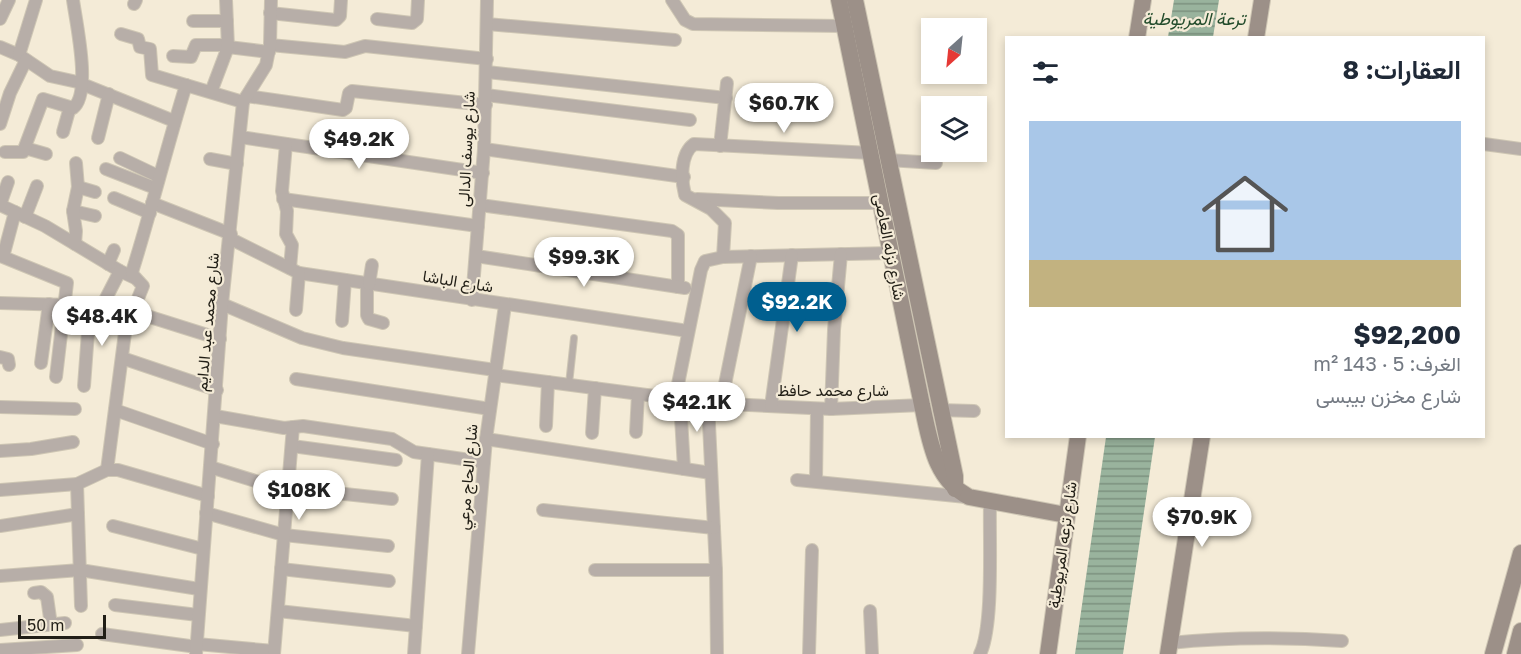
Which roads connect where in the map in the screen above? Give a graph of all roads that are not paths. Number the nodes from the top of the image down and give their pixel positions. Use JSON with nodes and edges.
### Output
{"nodes":[{"id":1,"x":9,"y":0,"type":"edge"},
{"id":2,"x":36,"y":0,"type":"edge"},
{"id":3,"x":73,"y":0,"type":"edge"},
{"id":4,"x":225,"y":0,"type":"edge"},
{"id":5,"x":341,"y":0,"type":"edge"},
{"id":6,"x":418,"y":0,"type":"edge"},
{"id":7,"x":487,"y":0,"type":"edge"},
{"id":8,"x":672,"y":0,"type":"edge"},
{"id":9,"x":839,"y":0,"type":"edge"},
{"id":10,"x":855,"y":0,"type":"edge"},
{"id":11,"x":1143,"y":0,"type":"edge"},
{"id":12,"x":1262,"y":0,"type":"edge"},
{"id":13,"x":271,"y":6,"type":"edge"},
{"id":14,"x":0,"y":19,"type":"edge"},
{"id":15,"x":377,"y":20,"type":"dead end"},
{"id":16,"x":193,"y":21,"type":"dead end"},
{"id":17,"x":227,"y":21,"type":"junction"},
{"id":18,"x":487,"y":24,"type":"junction"},
{"id":19,"x":844,"y":26,"type":"junction"},
{"id":20,"x":121,"y":34,"type":"dead end"},
{"id":21,"x":1137,"y":36,"type":"edge"},
{"id":22,"x":1256,"y":36,"type":"edge"},
{"id":23,"x":675,"y":40,"type":"dead end"},
{"id":24,"x":228,"y":46,"type":"junction"},
{"id":25,"x":0,"y":47,"type":"edge"},
{"id":26,"x":270,"y":48,"type":"junction"},
{"id":27,"x":173,"y":56,"type":"dead end"},
{"id":28,"x":22,"y":58,"type":"junction"},
{"id":29,"x":487,"y":66,"type":"junction"},
{"id":30,"x":727,"y":83,"type":"dead end"},
{"id":31,"x":82,"y":84,"type":"junction"},
{"id":32,"x":186,"y":85,"type":"junction"},
{"id":33,"x":211,"y":92,"type":"junction"},
{"id":34,"x":109,"y":94,"type":"junction"},
{"id":35,"x":726,"y":98,"type":"junction"},
{"id":36,"x":245,"y":99,"type":"junction"},
{"id":37,"x":486,"y":100,"type":"junction"},
{"id":38,"x":70,"y":107,"type":"junction"},
{"id":39,"x":690,"y":120,"type":"dead end"},
{"id":40,"x":174,"y":122,"type":"junction"},
{"id":41,"x":0,"y":124,"type":"edge"},
{"id":42,"x":63,"y":132,"type":"dead end"},
{"id":43,"x":240,"y":137,"type":"junction"},
{"id":44,"x":98,"y":138,"type":"dead end"},
{"id":45,"x":286,"y":144,"type":"junction"},
{"id":46,"x":1485,"y":144,"type":"edge"},
{"id":47,"x":720,"y":146,"type":"junction"},
{"id":48,"x":25,"y":148,"type":"junction"},
{"id":49,"x":484,"y":149,"type":"junction"},
{"id":50,"x":1521,"y":150,"type":"edge"},
{"id":51,"x":5,"y":152,"type":"dead end"},
{"id":52,"x":872,"y":153,"type":"junction"},
{"id":53,"x":46,"y":154,"type":"dead end"},
{"id":54,"x":120,"y":158,"type":"dead end"},
{"id":55,"x":210,"y":159,"type":"dead end"},
{"id":56,"x":75,"y":163,"type":"dead end"},
{"id":57,"x":936,"y":163,"type":"dead end"},
{"id":58,"x":237,"y":164,"type":"junction"},
{"id":59,"x":106,"y":169,"type":"dead end"},
{"id":60,"x":885,"y":169,"type":"junction"},
{"id":61,"x":483,"y":173,"type":"junction"},
{"id":62,"x":158,"y":176,"type":"junction"},
{"id":63,"x":684,"y":177,"type":"junction"},
{"id":64,"x":8,"y":182,"type":"dead end"},
{"id":65,"x":37,"y":186,"type":"dead end"},
{"id":66,"x":78,"y":187,"type":"junction"},
{"id":67,"x":155,"y":188,"type":"junction"},
{"id":68,"x":95,"y":192,"type":"dead end"},
{"id":69,"x":114,"y":198,"type":"dead end"},
{"id":70,"x":283,"y":199,"type":"junction"},
{"id":71,"x":692,"y":199,"type":"junction"},
{"id":72,"x":881,"y":203,"type":"junction"},
{"id":73,"x":0,"y":205,"type":"edge"},
{"id":74,"x":480,"y":205,"type":"junction"},
{"id":75,"x":151,"y":208,"type":"junction"},
{"id":76,"x":73,"y":211,"type":"junction"},
{"id":77,"x":20,"y":214,"type":"junction"},
{"id":78,"x":95,"y":216,"type":"dead end"},
{"id":79,"x":478,"y":226,"type":"junction"},
{"id":80,"x":231,"y":237,"type":"junction"},
{"id":81,"x":75,"y":244,"type":"junction"},
{"id":82,"x":114,"y":250,"type":"dead end"},
{"id":83,"x":892,"y":253,"type":"junction"},
{"id":84,"x":841,"y":254,"type":"junction"},
{"id":85,"x":792,"y":255,"type":"junction"},
{"id":86,"x":476,"y":256,"type":"junction"},
{"id":87,"x":723,"y":256,"type":"junction"},
{"id":88,"x":751,"y":256,"type":"junction"},
{"id":89,"x":108,"y":264,"type":"junction"},
{"id":90,"x":372,"y":265,"type":"dead end"},
{"id":91,"x":294,"y":271,"type":"junction"},
{"id":92,"x":120,"y":272,"type":"junction"},
{"id":93,"x":135,"y":278,"type":"junction"},
{"id":94,"x":345,"y":280,"type":"junction"},
{"id":95,"x":368,"y":284,"type":"junction"},
{"id":96,"x":678,"y":287,"type":"junction"},
{"id":97,"x":697,"y":290,"type":"junction"},
{"id":98,"x":472,"y":300,"type":"junction"},
{"id":99,"x":0,"y":303,"type":"edge"},
{"id":100,"x":49,"y":304,"type":"junction"},
{"id":101,"x":222,"y":304,"type":"junction"},
{"id":102,"x":505,"y":304,"type":"junction"},
{"id":103,"x":65,"y":305,"type":"junction"},
{"id":104,"x":96,"y":305,"type":"junction"},
{"id":105,"x":296,"y":310,"type":"dead end"},
{"id":106,"x":130,"y":311,"type":"junction"},
{"id":107,"x":342,"y":321,"type":"dead end"},
{"id":108,"x":383,"y":322,"type":"dead end"},
{"id":109,"x":688,"y":331,"type":"junction"},
{"id":110,"x":574,"y":338,"type":"dead end"},
{"id":111,"x":220,"y":339,"type":"junction"},
{"id":112,"x":917,"y":342,"type":"junction"},
{"id":113,"x":122,"y":358,"type":"junction"},
{"id":114,"x":41,"y":363,"type":"dead end"},
{"id":115,"x":495,"y":373,"type":"junction"},
{"id":116,"x":56,"y":377,"type":"dead end"},
{"id":117,"x":296,"y":379,"type":"dead end"},
{"id":118,"x":548,"y":382,"type":"junction"},
{"id":119,"x":569,"y":385,"type":"junction"},
{"id":120,"x":84,"y":386,"type":"dead end"},
{"id":121,"x":595,"y":388,"type":"junction"},
{"id":122,"x":217,"y":390,"type":"junction"},
{"id":123,"x":638,"y":394,"type":"junction"},
{"id":124,"x":677,"y":399,"type":"junction"},
{"id":125,"x":708,"y":404,"type":"junction"},
{"id":126,"x":721,"y":404,"type":"junction"},
{"id":127,"x":922,"y":405,"type":"junction"},
{"id":128,"x":771,"y":406,"type":"junction"},
{"id":129,"x":0,"y":407,"type":"edge"},
{"id":130,"x":75,"y":409,"type":"dead end"},
{"id":131,"x":817,"y":409,"type":"junction"},
{"id":132,"x":115,"y":410,"type":"junction"},
{"id":133,"x":490,"y":410,"type":"junction"},
{"id":134,"x":831,"y":410,"type":"junction"},
{"id":135,"x":939,"y":410,"type":"junction"},
{"id":136,"x":974,"y":411,"type":"dead end"},
{"id":137,"x":215,"y":416,"type":"junction"},
{"id":138,"x":546,"y":426,"type":"dead end"},
{"id":139,"x":293,"y":427,"type":"junction"},
{"id":140,"x":636,"y":432,"type":"dead end"},
{"id":141,"x":592,"y":433,"type":"dead end"},
{"id":142,"x":1078,"y":438,"type":"edge"},
{"id":143,"x":1202,"y":438,"type":"edge"},
{"id":144,"x":486,"y":439,"type":"junction"},
{"id":145,"x":73,"y":442,"type":"dead end"},
{"id":146,"x":213,"y":444,"type":"junction"},
{"id":147,"x":292,"y":446,"type":"junction"},
{"id":148,"x":0,"y":451,"type":"edge"},
{"id":149,"x":428,"y":454,"type":"junction"},
{"id":150,"x":396,"y":460,"type":"dead end"},
{"id":151,"x":484,"y":462,"type":"junction"},
{"id":152,"x":210,"y":467,"type":"junction"},
{"id":153,"x":684,"y":468,"type":"junction"},
{"id":154,"x":107,"y":470,"type":"junction"},
{"id":155,"x":711,"y":472,"type":"junction"},
{"id":156,"x":797,"y":480,"type":"dead end"},
{"id":157,"x":816,"y":481,"type":"junction"},
{"id":158,"x":77,"y":484,"type":"junction"},
{"id":159,"x":0,"y":490,"type":"edge"},
{"id":160,"x":288,"y":490,"type":"junction"},
{"id":161,"x":962,"y":493,"type":"junction"},
{"id":162,"x":208,"y":496,"type":"junction"},
{"id":163,"x":392,"y":499,"type":"dead end"},
{"id":164,"x":990,"y":503,"type":"junction"},
{"id":165,"x":543,"y":510,"type":"dead end"},
{"id":166,"x":206,"y":513,"type":"junction"},
{"id":167,"x":78,"y":514,"type":"junction"},
{"id":168,"x":1066,"y":515,"type":"junction"},
{"id":169,"x":0,"y":526,"type":"edge"},
{"id":170,"x":113,"y":526,"type":"dead end"},
{"id":171,"x":714,"y":528,"type":"junction"},
{"id":172,"x":284,"y":534,"type":"junction"},
{"id":173,"x":388,"y":546,"type":"dead end"},
{"id":174,"x":203,"y":549,"type":"junction"},
{"id":175,"x":812,"y":550,"type":"dead end"},
{"id":176,"x":1521,"y":553,"type":"edge"},
{"id":177,"x":281,"y":569,"type":"junction"},
{"id":178,"x":80,"y":570,"type":"junction"},
{"id":179,"x":595,"y":570,"type":"dead end"},
{"id":180,"x":716,"y":570,"type":"junction"},
{"id":181,"x":0,"y":576,"type":"edge"},
{"id":182,"x":389,"y":581,"type":"dead end"},
{"id":183,"x":199,"y":589,"type":"junction"},
{"id":184,"x":34,"y":593,"type":"dead end"},
{"id":185,"x":115,"y":605,"type":"dead end"},
{"id":186,"x":81,"y":606,"type":"dead end"},
{"id":187,"x":278,"y":611,"type":"junction"},
{"id":188,"x":870,"y":611,"type":"dead end"},
{"id":189,"x":198,"y":615,"type":"junction"},
{"id":190,"x":56,"y":624,"type":"junction"},
{"id":191,"x":416,"y":626,"type":"junction"},
{"id":192,"x":0,"y":630,"type":"edge"},
{"id":193,"x":1521,"y":631,"type":"edge"},
{"id":194,"x":102,"y":634,"type":"dead end"},
{"id":195,"x":1342,"y":641,"type":"dead end"},
{"id":196,"x":77,"y":645,"type":"dead end"},
{"id":197,"x":55,"y":647,"type":"junction"},
{"id":198,"x":197,"y":648,"type":"edge"},
{"id":199,"x":1169,"y":649,"type":"edge"},
{"id":200,"x":0,"y":650,"type":"edge"},
{"id":201,"x":274,"y":653,"type":"edge"},
{"id":202,"x":414,"y":654,"type":"edge"},
{"id":203,"x":468,"y":654,"type":"edge"},
{"id":204,"x":717,"y":654,"type":"edge"},
{"id":205,"x":809,"y":654,"type":"edge"},
{"id":206,"x":872,"y":654,"type":"edge"},
{"id":207,"x":980,"y":654,"type":"edge"},
{"id":208,"x":1048,"y":654,"type":"edge"},
{"id":209,"x":1493,"y":654,"type":"edge"},
{"id":210,"x":1515,"y":654,"type":"edge"}],
"edges":[{"from":1,"to":14,"type":"street"},
{"from":2,"to":28,"type":"street"},
{"from":3,"to":31,"type":"street"},
{"from":4,"to":17,"type":"street"},
{"from":5,"to":13,"type":"street"},
{"from":6,"to":15,"type":"street"},
{"from":7,"to":18,"type":"street","name":"شارع يوسف الدالى"},
{"from":8,"to":19,"type":"street"},
{"from":9,"to":19,"type":"street","name":"شارع نزله العاصى"},
{"from":10,"to":60,"type":"street","name":"شارع نزله العاصى"},
{"from":11,"to":21,"type":"street"},
{"from":12,"to":22,"type":"street"},
{"from":13,"to":26,"type":"street","name":"شارع محمد عبد الدايم"},
{"from":16,"to":17,"type":"street"},
{"from":17,"to":24,"type":"street"},
{"from":18,"to":23,"type":"street"},
{"from":18,"to":29,"type":"street","name":"شارع يوسف الدالى"},
{"from":19,"to":52,"type":"street","name":"شارع نزله العاصى"},
{"from":20,"to":32,"type":"street"},
{"from":24,"to":26,"type":"street"},
{"from":24,"to":27,"type":"street"},
{"from":24,"to":33,"type":"street"},
{"from":25,"to":28,"type":"street"},
{"from":26,"to":29,"type":"street"},
{"from":26,"to":36,"type":"street","name":"شارع محمد عبد الدايم"},
{"from":28,"to":31,"type":"street"},
{"from":28,"to":41,"type":"street"},
{"from":29,"to":35,"type":"street"},
{"from":29,"to":37,"type":"street","name":"شارع يوسف الدالى"},
{"from":30,"to":35,"type":"street"},
{"from":31,"to":34,"type":"street"},
{"from":31,"to":38,"type":"street"},
{"from":32,"to":33,"type":"street"},
{"from":32,"to":40,"type":"street"},
{"from":33,"to":36,"type":"street"},
{"from":34,"to":40,"type":"street"},
{"from":34,"to":44,"type":"street"},
{"from":35,"to":47,"type":"street"},
{"from":36,"to":37,"type":"street"},
{"from":36,"to":43,"type":"street","name":"شارع محمد عبد الدايم"},
{"from":37,"to":39,"type":"street"},
{"from":37,"to":49,"type":"street","name":"شارع يوسف الدالى"},
{"from":38,"to":42,"type":"street"},
{"from":38,"to":48,"type":"street"},
{"from":40,"to":62,"type":"street"},
{"from":43,"to":45,"type":"street"},
{"from":43,"to":58,"type":"street","name":"شارع محمد عبد الدايم"},
{"from":45,"to":61,"type":"street"},
{"from":45,"to":70,"type":"street"},
{"from":46,"to":50,"type":"street"},
{"from":47,"to":52,"type":"street"},
{"from":47,"to":63,"type":"street"},
{"from":48,"to":51,"type":"street"},
{"from":48,"to":53,"type":"street"},
{"from":49,"to":61,"type":"street","name":"شارع يوسف الدالى"},
{"from":49,"to":63,"type":"street"},
{"from":52,"to":60,"type":"street","name":"شارع نزله العاصى"},
{"from":54,"to":62,"type":"street"},
{"from":55,"to":58,"type":"street"},
{"from":56,"to":66,"type":"street"},
{"from":57,"to":60,"type":"street"},
{"from":58,"to":80,"type":"street","name":"شارع محمد عبد الدايم"},
{"from":59,"to":67,"type":"street"},
{"from":60,"to":72,"type":"street","name":"شارع نزله العاصى"},
{"from":60,"to":112,"type":"street","name":"شارع نزله العاصى"},
{"from":61,"to":74,"type":"street","name":"شارع يوسف الدالى"},
{"from":62,"to":67,"type":"street"},
{"from":63,"to":71,"type":"street"},
{"from":64,"to":73,"type":"street"},
{"from":65,"to":77,"type":"street"},
{"from":66,"to":68,"type":"street"},
{"from":66,"to":76,"type":"street"},
{"from":67,"to":75,"type":"street"},
{"from":69,"to":75,"type":"street","name":"شارع الباشا"},
{"from":70,"to":79,"type":"street"},
{"from":70,"to":91,"type":"street"},
{"from":71,"to":72,"type":"street"},
{"from":71,"to":87,"type":"street"},
{"from":72,"to":83,"type":"street","name":"شارع نزله العاصى"},
{"from":73,"to":77,"type":"street"},
{"from":74,"to":79,"type":"street","name":"شارع يوسف الدالى"},
{"from":74,"to":96,"type":"street"},
{"from":75,"to":80,"type":"street","name":"شارع الباشا"},
{"from":75,"to":93,"type":"street"},
{"from":76,"to":78,"type":"street"},
{"from":76,"to":81,"type":"street"},
{"from":77,"to":81,"type":"street"},
{"from":77,"to":103,"type":"street"},
{"from":79,"to":86,"type":"street","name":"شارع يوسف الدالى"},
{"from":80,"to":91,"type":"street","name":"شارع الباشا"},
{"from":80,"to":101,"type":"street","name":"شارع محمد عبد الدايم"},
{"from":81,"to":89,"type":"street"},
{"from":82,"to":89,"type":"street"},
{"from":83,"to":84,"type":"street"},
{"from":83,"to":112,"type":"street","name":"شارع نزله العاصى"},
{"from":84,"to":85,"type":"street"},
{"from":84,"to":134,"type":"street"},
{"from":85,"to":88,"type":"street"},
{"from":85,"to":128,"type":"street"},
{"from":86,"to":96,"type":"street"},
{"from":86,"to":98,"type":"street","name":"شارع يوسف الدالى"},
{"from":87,"to":88,"type":"street"},
{"from":87,"to":97,"type":"street"},
{"from":88,"to":126,"type":"street"},
{"from":89,"to":92,"type":"street"},
{"from":90,"to":95,"type":"street"},
{"from":91,"to":94,"type":"street","name":"شارع الباشا"},
{"from":91,"to":105,"type":"street"},
{"from":92,"to":93,"type":"street"},
{"from":92,"to":104,"type":"street"},
{"from":93,"to":106,"type":"street"},
{"from":94,"to":95,"type":"street","name":"شارع الباشا"},
{"from":94,"to":107,"type":"street"},
{"from":95,"to":98,"type":"street","name":"شارع الباشا"},
{"from":95,"to":108,"type":"street"},
{"from":96,"to":97,"type":"street"},
{"from":97,"to":109,"type":"street"},
{"from":98,"to":102,"type":"street","name":"شارع الباشا"},
{"from":99,"to":100,"type":"street"},
{"from":100,"to":103,"type":"street"},
{"from":100,"to":114,"type":"street"},
{"from":101,"to":111,"type":"street","name":"شارع محمد عبد الدايم"},
{"from":101,"to":115,"type":"street","name":"شارع محمد حافظ"},
{"from":102,"to":109,"type":"street","name":"شارع الباشا"},
{"from":102,"to":115,"type":"street","name":"شارع الحاج مرعي"},
{"from":103,"to":104,"type":"street"},
{"from":103,"to":116,"type":"street"},
{"from":104,"to":106,"type":"street"},
{"from":104,"to":120,"type":"street"},
{"from":106,"to":111,"type":"street"},
{"from":106,"to":113,"type":"street"},
{"from":109,"to":124,"type":"street"},
{"from":110,"to":119,"type":"lane"},
{"from":111,"to":122,"type":"street","name":"شارع محمد عبد الدايم"},
{"from":112,"to":127,"type":"street","name":"شارع نزله العاصى"},
{"from":112,"to":135,"type":"street","name":"شارع نزله العاصى"},
{"from":113,"to":122,"type":"street"},
{"from":113,"to":132,"type":"street"},
{"from":115,"to":118,"type":"street","name":"شارع محمد حافظ"},
{"from":115,"to":133,"type":"street","name":"شارع الحاج مرعي"},
{"from":117,"to":133,"type":"street"},
{"from":118,"to":119,"type":"street","name":"شارع محمد حافظ"},
{"from":118,"to":138,"type":"street"},
{"from":119,"to":121,"type":"street","name":"شارع محمد حافظ"},
{"from":121,"to":123,"type":"street","name":"شارع محمد حافظ"},
{"from":121,"to":141,"type":"street"},
{"from":122,"to":137,"type":"street","name":"شارع محمد عبد الدايم"},
{"from":123,"to":124,"type":"street","name":"شارع محمد حافظ"},
{"from":123,"to":140,"type":"street"},
{"from":124,"to":125,"type":"street","name":"شارع محمد حافظ"},
{"from":124,"to":153,"type":"street"},
{"from":125,"to":126,"type":"street","name":"شارع محمد حافظ"},
{"from":125,"to":155,"type":"street"},
{"from":126,"to":128,"type":"street","name":"شارع محمد حافظ"},
{"from":127,"to":134,"type":"street","name":"شارع محمد حافظ"},
{"from":127,"to":161,"type":"street","name":"شارع نزله العاصى"},
{"from":128,"to":131,"type":"street","name":"شارع محمد حافظ"},
{"from":129,"to":130,"type":"street"},
{"from":131,"to":134,"type":"street","name":"شارع محمد حافظ"},
{"from":131,"to":157,"type":"street"},
{"from":132,"to":146,"type":"street"},
{"from":132,"to":154,"type":"street"},
{"from":133,"to":144,"type":"street","name":"شارع الحاج مرعي"},
{"from":135,"to":136,"type":"street"},
{"from":135,"to":161,"type":"street","name":"شارع نزله العاصى"},
{"from":137,"to":139,"type":"street"},
{"from":137,"to":146,"type":"street","name":"شارع محمد عبد الدايم"},
{"from":139,"to":147,"type":"street"},
{"from":139,"to":149,"type":"street"},
{"from":142,"to":168,"type":"street","name":"شارع ترعه المريوطية"},
{"from":143,"to":199,"type":"street"},
{"from":144,"to":151,"type":"street","name":"شارع الحاج مرعي"},
{"from":144,"to":153,"type":"street"},
{"from":145,"to":148,"type":"street"},
{"from":146,"to":152,"type":"street","name":"شارع محمد عبد الدايم"},
{"from":147,"to":150,"type":"street"},
{"from":147,"to":160,"type":"street"},
{"from":149,"to":151,"type":"street"},
{"from":149,"to":191,"type":"street"},
{"from":151,"to":203,"type":"street","name":"شارع الحاج مرعي"},
{"from":152,"to":160,"type":"street"},
{"from":152,"to":162,"type":"street","name":"شارع محمد عبد الدايم"},
{"from":153,"to":155,"type":"street"},
{"from":154,"to":158,"type":"street"},
{"from":154,"to":162,"type":"street"},
{"from":155,"to":171,"type":"street"},
{"from":156,"to":157,"type":"street"},
{"from":157,"to":161,"type":"street"},
{"from":158,"to":159,"type":"street"},
{"from":158,"to":167,"type":"street"},
{"from":160,"to":163,"type":"street"},
{"from":160,"to":172,"type":"street"},
{"from":161,"to":164,"type":"street"},
{"from":162,"to":166,"type":"street","name":"شارع محمد عبد الدايم"},
{"from":164,"to":168,"type":"street"},
{"from":164,"to":207,"type":"street"},
{"from":165,"to":171,"type":"street"},
{"from":166,"to":172,"type":"street"},
{"from":166,"to":174,"type":"street","name":"شارع محمد عبد الدايم"},
{"from":167,"to":169,"type":"street"},
{"from":167,"to":178,"type":"street"},
{"from":168,"to":208,"type":"street","name":"شارع ترعه المريوطية"},
{"from":170,"to":174,"type":"street"},
{"from":171,"to":180,"type":"street"},
{"from":172,"to":173,"type":"street"},
{"from":172,"to":177,"type":"street"},
{"from":174,"to":183,"type":"street","name":"شارع محمد عبد الدايم"},
{"from":175,"to":205,"type":"street"},
{"from":176,"to":209,"type":"street"},
{"from":177,"to":182,"type":"street"},
{"from":177,"to":187,"type":"street"},
{"from":178,"to":181,"type":"street"},
{"from":178,"to":183,"type":"street"},
{"from":178,"to":186,"type":"street"},
{"from":179,"to":180,"type":"street"},
{"from":180,"to":204,"type":"street"},
{"from":183,"to":189,"type":"street","name":"شارع محمد عبد الدايم"},
{"from":184,"to":190,"type":"street"},
{"from":185,"to":189,"type":"street"},
{"from":187,"to":191,"type":"street"},
{"from":187,"to":201,"type":"street"},
{"from":188,"to":206,"type":"street"},
{"from":189,"to":198,"type":"street","name":"شارع محمد عبد الدايم"},
{"from":190,"to":192,"type":"street"},
{"from":190,"to":197,"type":"street"},
{"from":191,"to":202,"type":"street"},
{"from":193,"to":210,"type":"street"},
{"from":194,"to":198,"type":"street"},
{"from":195,"to":199,"type":"street"},
{"from":196,"to":197,"type":"street"},
{"from":197,"to":200,"type":"street"},
{"from":198,"to":201,"type":"street"}]}
